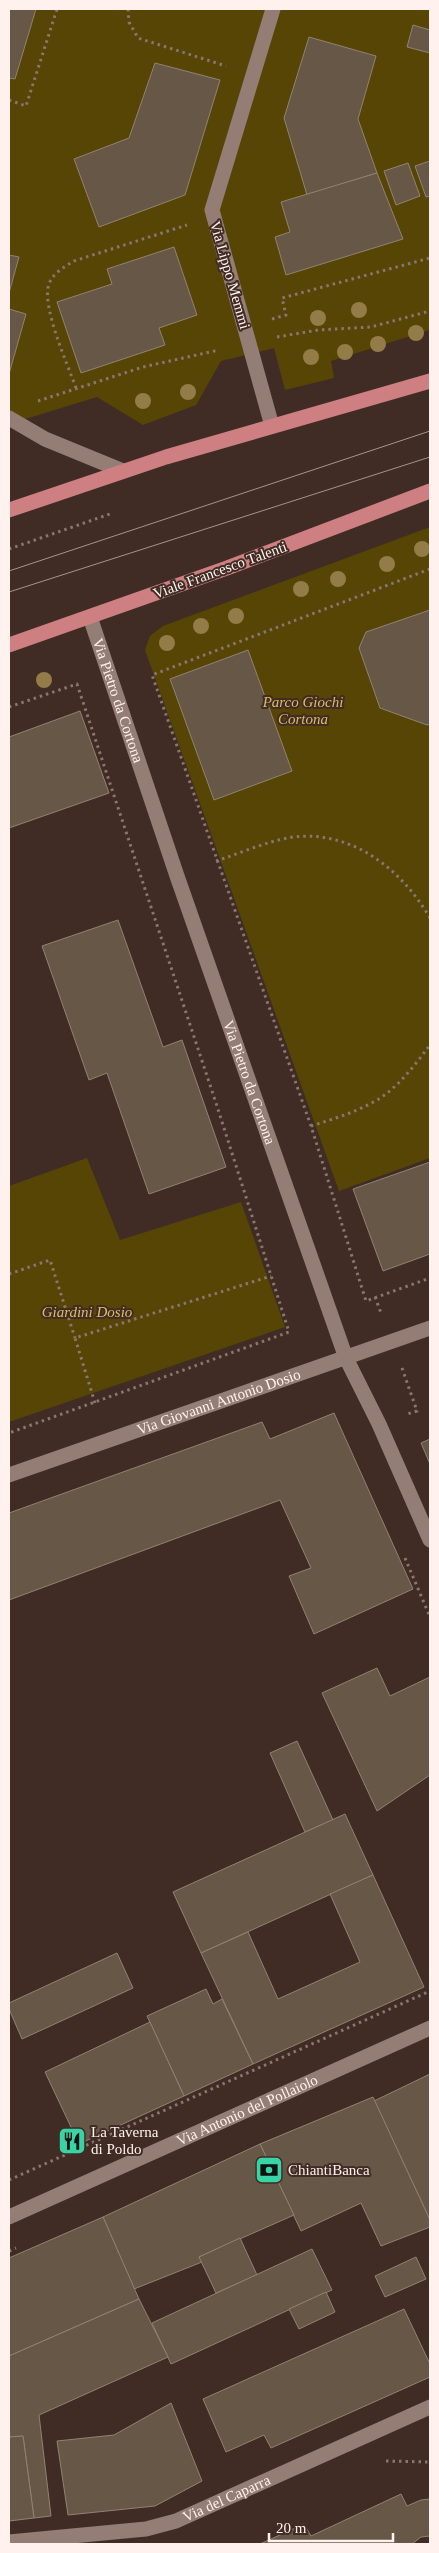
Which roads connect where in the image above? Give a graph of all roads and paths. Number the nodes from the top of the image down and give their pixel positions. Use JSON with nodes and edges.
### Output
{"nodes":[{"id":1,"x":57,"y":9,"type":"edge"},
{"id":2,"x":128,"y":9,"type":"edge"},
{"id":3,"x":273,"y":9,"type":"edge"},
{"id":4,"x":253,"y":74,"type":"junction"},
{"id":5,"x":9,"y":101,"type":"edge"},
{"id":6,"x":213,"y":217,"type":"junction"},
{"id":7,"x":430,"y":258,"type":"edge"},
{"id":8,"x":430,"y":310,"type":"edge"},
{"id":9,"x":245,"y":326,"type":"junction"},
{"id":10,"x":250,"y":344,"type":"junction"},
{"id":11,"x":430,"y":381,"type":"edge"},
{"id":12,"x":76,"y":388,"type":"junction"},
{"id":13,"x":34,"y":402,"type":"dead end"},
{"id":14,"x":9,"y":418,"type":"edge"},
{"id":15,"x":272,"y":426,"type":"junction"},
{"id":16,"x":123,"y":471,"type":"junction"},
{"id":17,"x":430,"y":491,"type":"edge"},
{"id":18,"x":9,"y":510,"type":"edge"},
{"id":19,"x":110,"y":514,"type":"dead end"},
{"id":20,"x":9,"y":549,"type":"edge"},
{"id":21,"x":430,"y":569,"type":"edge"},
{"id":22,"x":90,"y":617,"type":"junction"},
{"id":23,"x":9,"y":645,"type":"edge"},
{"id":24,"x":9,"y":708,"type":"edge"},
{"id":25,"x":216,"y":861,"type":"junction"},
{"id":26,"x":430,"y":918,"type":"edge"},
{"id":27,"x":430,"y":1045,"type":"edge"},
{"id":28,"x":311,"y":1126,"type":"junction"},
{"id":29,"x":9,"y":1274,"type":"edge"},
{"id":30,"x":271,"y":1276,"type":"junction"},
{"id":31,"x":430,"y":1278,"type":"edge"},
{"id":32,"x":430,"y":1328,"type":"edge"},
{"id":33,"x":75,"y":1338,"type":"junction"},
{"id":34,"x":346,"y":1358,"type":"junction"},
{"id":35,"x":409,"y":1365,"type":"dead end"},
{"id":36,"x":95,"y":1403,"type":"junction"},
{"id":37,"x":379,"y":1424,"type":"junction"},
{"id":38,"x":9,"y":1433,"type":"edge"},
{"id":39,"x":9,"y":1475,"type":"edge"},
{"id":40,"x":430,"y":1540,"type":"edge"},
{"id":41,"x":405,"y":1558,"type":"dead end"},
{"id":42,"x":430,"y":1617,"type":"edge"},
{"id":43,"x":430,"y":1991,"type":"edge"},
{"id":44,"x":430,"y":2028,"type":"edge"},
{"id":45,"x":9,"y":2180,"type":"edge"},
{"id":46,"x":9,"y":2217,"type":"edge"},
{"id":47,"x":430,"y":2407,"type":"edge"},
{"id":48,"x":384,"y":2461,"type":"dead end"},
{"id":49,"x":430,"y":2462,"type":"edge"},
{"id":50,"x":9,"y":2542,"type":"edge"}],
"edges":[{"from":1,"to":5,"type":"path"},
{"from":2,"to":4,"type":"path"},
{"from":3,"to":4,"type":"street","name":"Via Lippo Memmi"},
{"from":4,"to":6,"type":"street","name":"Via Lippo Memmi"},
{"from":6,"to":9,"type":"street","name":"Via Lippo Memmi"},
{"from":6,"to":12,"type":"path"},
{"from":7,"to":9,"type":"path"},
{"from":8,"to":10,"type":"path"},
{"from":9,"to":10,"type":"street","name":"Via Lippo Memmi"},
{"from":10,"to":12,"type":"path"},
{"from":10,"to":15,"type":"street","name":"Via Lippo Memmi"},
{"from":11,"to":15,"type":"main road"},
{"from":12,"to":13,"type":"path"},
{"from":14,"to":16,"type":"street"},
{"from":15,"to":16,"type":"main road"},
{"from":16,"to":18,"type":"main road"},
{"from":17,"to":22,"type":"main road","name":"Viale Francesco Talenti"},
{"from":19,"to":20,"type":"path"},
{"from":21,"to":25,"type":"path"},
{"from":22,"to":23,"type":"main road","name":"Viale Francesco Talenti"},
{"from":22,"to":34,"type":"street","name":"Via Pietro da Cortona"},
{"from":24,"to":30,"type":"path"},
{"from":25,"to":26,"type":"path"},
{"from":25,"to":28,"type":"path"},
{"from":27,"to":28,"type":"path"},
{"from":28,"to":31,"type":"path"},
{"from":29,"to":33,"type":"path"},
{"from":30,"to":33,"type":"path"},
{"from":30,"to":36,"type":"path"},
{"from":32,"to":34,"type":"street","name":"Via Giovanni Antonio Dosio"},
{"from":33,"to":36,"type":"path"},
{"from":34,"to":37,"type":"street","name":"Via Pietro da Cortona"},
{"from":34,"to":39,"type":"street","name":"Via Giovanni Antonio Dosio"},
{"from":35,"to":37,"type":"path"},
{"from":36,"to":38,"type":"path"},
{"from":37,"to":40,"type":"street","name":"Via Pietro da Cortona"},
{"from":41,"to":42,"type":"path"},
{"from":43,"to":45,"type":"path"},
{"from":44,"to":46,"type":"street","name":"Via Antonio del Pollaiolo"},
{"from":47,"to":50,"type":"street","name":"Via del Caparra"},
{"from":48,"to":49,"type":"path"}]}
